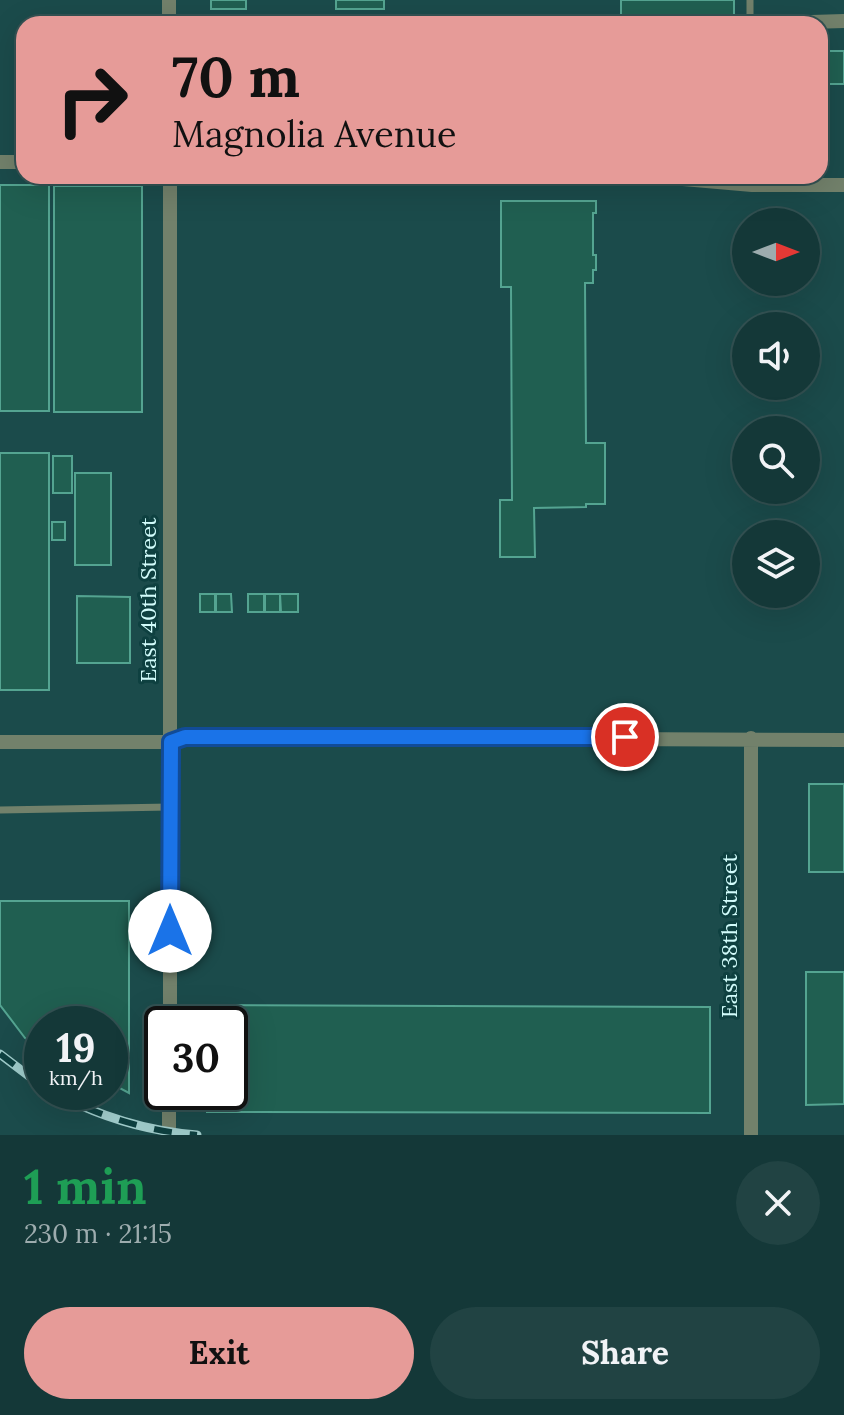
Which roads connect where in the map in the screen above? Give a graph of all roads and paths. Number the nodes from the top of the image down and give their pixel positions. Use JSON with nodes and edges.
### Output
{"nodes":[{"id":1,"x":170,"y":184,"type":"edge"},
{"id":2,"x":821,"y":184,"type":"edge"},
{"id":3,"x":844,"y":185,"type":"edge"},
{"id":4,"x":751,"y":738,"type":"junction"},
{"id":5,"x":844,"y":740,"type":"edge"},
{"id":6,"x":0,"y":742,"type":"edge"},
{"id":7,"x":171,"y":742,"type":"junction"},
{"id":8,"x":170,"y":807,"type":"junction"},
{"id":9,"x":0,"y":810,"type":"edge"},
{"id":10,"x":170,"y":1006,"type":"edge"},
{"id":11,"x":169,"y":1110,"type":"edge"},
{"id":12,"x":169,"y":1135,"type":"edge"},
{"id":13,"x":751,"y":1135,"type":"edge"}],
"edges":[{"from":1,"to":7,"type":"street","name":"East 40th Street"},
{"from":2,"to":3,"type":"street"},
{"from":4,"to":5,"type":"street"},
{"from":4,"to":7,"type":"street"},
{"from":4,"to":13,"type":"street","name":"East 38th Street"},
{"from":6,"to":7,"type":"street"},
{"from":7,"to":8,"type":"street","name":"East 40th Street"},
{"from":8,"to":9,"type":"lane"},
{"from":8,"to":10,"type":"street","name":"East 40th Street"},
{"from":11,"to":12,"type":"street"}]}
